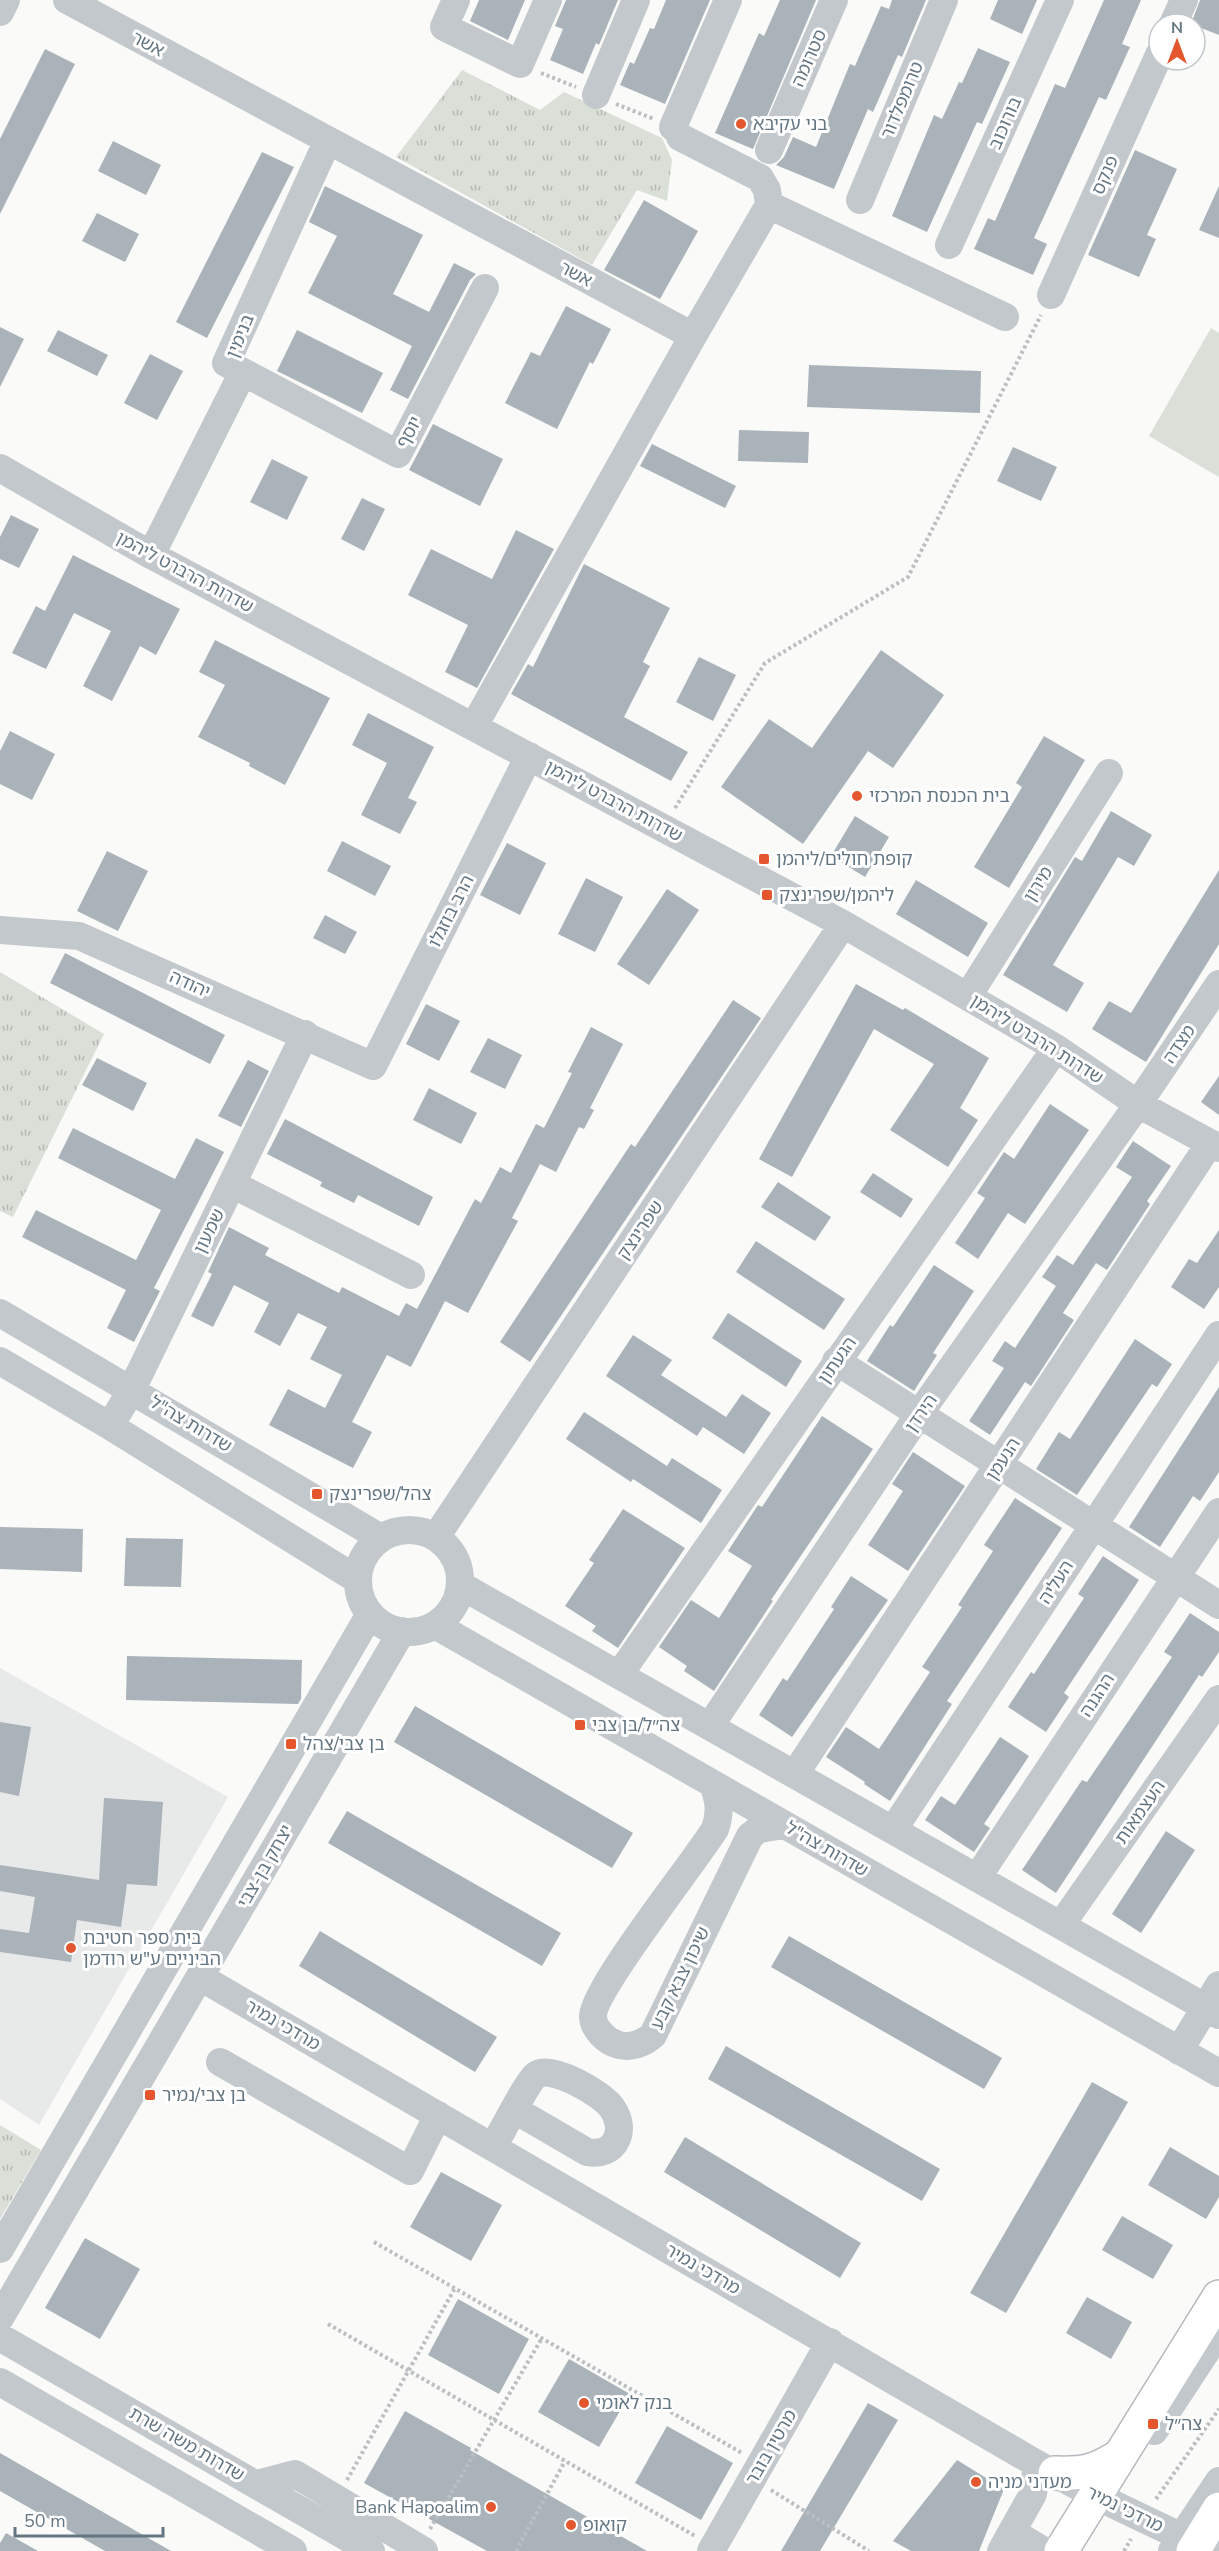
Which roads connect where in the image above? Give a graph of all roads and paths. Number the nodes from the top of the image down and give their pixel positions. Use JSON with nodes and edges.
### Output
{"nodes":[{"id":1,"x":6,"y":0,"type":"edge"},
{"id":2,"x":67,"y":0,"type":"edge"},
{"id":3,"x":456,"y":0,"type":"edge"},
{"id":4,"x":548,"y":0,"type":"edge"},
{"id":5,"x":636,"y":0,"type":"edge"},
{"id":6,"x":728,"y":0,"type":"edge"},
{"id":7,"x":834,"y":0,"type":"edge"},
{"id":8,"x":944,"y":0,"type":"edge"},
{"id":9,"x":1060,"y":0,"type":"edge"},
{"id":10,"x":0,"y":12,"type":"edge"},
{"id":11,"x":1151,"y":72,"type":"edge"},
{"id":12,"x":596,"y":95,"type":"dead end"},
{"id":13,"x":328,"y":140,"type":"junction"},
{"id":14,"x":769,"y":150,"type":"dead end"},
{"id":15,"x":860,"y":200,"type":"dead end"},
{"id":16,"x":769,"y":205,"type":"junction"},
{"id":17,"x":950,"y":245,"type":"dead end"},
{"id":18,"x":485,"y":288,"type":"dead end"},
{"id":19,"x":1051,"y":295,"type":"joint"},
{"id":20,"x":1005,"y":317,"type":"dead end"},
{"id":21,"x":693,"y":336,"type":"junction"},
{"id":22,"x":243,"y":372,"type":"junction"},
{"id":23,"x":0,"y":468,"type":"edge"},
{"id":24,"x":151,"y":555,"type":"junction"},
{"id":25,"x":474,"y":726,"type":"junction"},
{"id":26,"x":529,"y":756,"type":"junction"},
{"id":27,"x":1109,"y":772,"type":"dead end"},
{"id":28,"x":664,"y":827,"type":"junction"},
{"id":29,"x":843,"y":924,"type":"junction"},
{"id":30,"x":0,"y":930,"type":"edge"},
{"id":31,"x":1219,"y":984,"type":"edge"},
{"id":32,"x":968,"y":996,"type":"junction"},
{"id":33,"x":305,"y":1034,"type":"junction"},
{"id":34,"x":1056,"y":1048,"type":"junction"},
{"id":35,"x":373,"y":1066,"type":"joint"},
{"id":36,"x":1138,"y":1104,"type":"junction"},
{"id":37,"x":1214,"y":1145,"type":"edge"},
{"id":38,"x":232,"y":1184,"type":"junction"},
{"id":39,"x":411,"y":1275,"type":"dead end"},
{"id":40,"x":0,"y":1313,"type":"edge"},
{"id":41,"x":1219,"y":1335,"type":"edge"},
{"id":42,"x":0,"y":1361,"type":"edge"},
{"id":43,"x":836,"y":1361,"type":"junction"},
{"id":44,"x":132,"y":1389,"type":"junction"},
{"id":45,"x":919,"y":1414,"type":"junction"},
{"id":46,"x":110,"y":1426,"type":"junction"},
{"id":47,"x":999,"y":1465,"type":"junction"},
{"id":48,"x":1219,"y":1512,"type":"edge"},
{"id":49,"x":1094,"y":1525,"type":"junction"},
{"id":50,"x":436,"y":1537,"type":"junction"},
{"id":51,"x":381,"y":1538,"type":"junction"},
{"id":52,"x":1175,"y":1577,"type":"junction"},
{"id":53,"x":358,"y":1580,"type":"junction"},
{"id":54,"x":460,"y":1585,"type":"junction"},
{"id":55,"x":1219,"y":1605,"type":"edge"},
{"id":56,"x":370,"y":1614,"type":"junction"},
{"id":57,"x":435,"y":1625,"type":"junction"},
{"id":58,"x":402,"y":1631,"type":"junction"},
{"id":59,"x":619,"y":1675,"type":"junction"},
{"id":60,"x":1219,"y":1699,"type":"edge"},
{"id":61,"x":710,"y":1726,"type":"junction"},
{"id":62,"x":795,"y":1774,"type":"junction"},
{"id":63,"x":713,"y":1784,"type":"junction"},
{"id":64,"x":784,"y":1825,"type":"junction"},
{"id":65,"x":893,"y":1830,"type":"junction"},
{"id":66,"x":977,"y":1878,"type":"junction"},
{"id":67,"x":1061,"y":1925,"type":"junction"},
{"id":68,"x":200,"y":1977,"type":"junction"},
{"id":69,"x":1214,"y":2002,"type":"edge"},
{"id":70,"x":1179,"y":2051,"type":"junction"},
{"id":71,"x":220,"y":2062,"type":"dead end"},
{"id":72,"x":1219,"y":2073,"type":"edge"},
{"id":73,"x":515,"y":2110,"type":"dead end"},
{"id":74,"x":438,"y":2115,"type":"junction"},
{"id":75,"x":494,"y":2147,"type":"junction"},
{"id":76,"x":374,"y":2242,"type":"dead end"},
{"id":77,"x":0,"y":2249,"type":"edge"},
{"id":78,"x":455,"y":2288,"type":"junction"},
{"id":79,"x":1219,"y":2297,"type":"edge"},
{"id":80,"x":328,"y":2324,"type":"dead end"},
{"id":81,"x":1219,"y":2332,"type":"edge"},
{"id":82,"x":1,"y":2335,"type":"edge"},
{"id":83,"x":542,"y":2338,"type":"junction"},
{"id":84,"x":831,"y":2342,"type":"junction"},
{"id":85,"x":408,"y":2371,"type":"junction"},
{"id":86,"x":0,"y":2382,"type":"edge"},
{"id":87,"x":1219,"y":2409,"type":"edge"},
{"id":88,"x":494,"y":2420,"type":"junction"},
{"id":89,"x":1118,"y":2457,"type":"junction"},
{"id":90,"x":565,"y":2461,"type":"junction"},
{"id":91,"x":1046,"y":2468,"type":"junction"},
{"id":92,"x":757,"y":2471,"type":"junction"},
{"id":93,"x":1219,"y":2481,"type":"edge"},
{"id":94,"x":257,"y":2484,"type":"junction"},
{"id":95,"x":1101,"y":2498,"type":"junction"},
{"id":96,"x":336,"y":2499,"type":"junction"},
{"id":97,"x":1219,"y":2509,"type":"edge"},
{"id":98,"x":1143,"y":2518,"type":"junction"},
{"id":99,"x":1007,"y":2542,"type":"edge"},
{"id":100,"x":1191,"y":2547,"type":"edge"},
{"id":101,"x":712,"y":2549,"type":"edge"},
{"id":102,"x":421,"y":2550,"type":"edge"},
{"id":103,"x":293,"y":2551,"type":"edge"},
{"id":104,"x":371,"y":2551,"type":"edge"},
{"id":105,"x":516,"y":2551,"type":"edge"},
{"id":106,"x":869,"y":2551,"type":"edge"},
{"id":107,"x":1044,"y":2551,"type":"edge"},
{"id":108,"x":1061,"y":2551,"type":"edge"},
{"id":109,"x":1079,"y":2551,"type":"edge"}],
"edges":[{"from":1,"to":10,"type":"street"},
{"from":2,"to":13,"type":"street","name":"אשר"},
{"from":3,"to":4,"type":"street"},
{"from":5,"to":12,"type":"street"},
{"from":6,"to":16,"type":"street"},
{"from":7,"to":14,"type":"street","name":"סטרומה"},
{"from":8,"to":15,"type":"street","name":"טרומפלדור"},
{"from":9,"to":17,"type":"street","name":"בורוכוב"},
{"from":11,"to":19,"type":"street","name":"פנקס"},
{"from":13,"to":21,"type":"street","name":"אשר"},
{"from":13,"to":22,"type":"street","name":"בנימין"},
{"from":16,"to":20,"type":"street"},
{"from":16,"to":21,"type":"street"},
{"from":18,"to":22,"type":"street","name":"יוסף"},
{"from":19,"to":28,"type":"path"},
{"from":21,"to":25,"type":"street"},
{"from":22,"to":24,"type":"street","name":"בנימין"},
{"from":23,"to":24,"type":"street","name":"שדרות הרברט ליהמן"},
{"from":24,"to":25,"type":"street","name":"שדרות הרברט ליהמן"},
{"from":25,"to":26,"type":"street","name":"שדרות הרברט ליהמן"},
{"from":26,"to":28,"type":"street","name":"שדרות הרברט ליהמן"},
{"from":26,"to":35,"type":"street","name":"הרב בוזגלו"},
{"from":27,"to":32,"type":"street","name":"מירון"},
{"from":28,"to":29,"type":"street","name":"שדרות הרברט ליהמן"},
{"from":29,"to":32,"type":"street","name":"שדרות הרברט ליהמן"},
{"from":29,"to":50,"type":"street","name":"שפרינצק"},
{"from":30,"to":33,"type":"street","name":"יהודה"},
{"from":31,"to":36,"type":"street","name":"מצדה"},
{"from":32,"to":34,"type":"street","name":"שדרות הרברט ליהמן"},
{"from":33,"to":35,"type":"street","name":"יהודה"},
{"from":33,"to":38,"type":"street","name":"שמעון"},
{"from":34,"to":36,"type":"street","name":"שדרות הרברט ליהמן"},
{"from":34,"to":43,"type":"street","name":"הגעתון"},
{"from":36,"to":37,"type":"street","name":"שדרות הרברט ליהמן"},
{"from":36,"to":45,"type":"street","name":"הירדן"},
{"from":37,"to":47,"type":"street","name":"הנעמן"},
{"from":38,"to":39,"type":"street"},
{"from":38,"to":44,"type":"street","name":"שמעון"},
{"from":40,"to":44,"type":"street","name":"שדרות צה\"ל"},
{"from":41,"to":49,"type":"street","name":"העליה"},
{"from":42,"to":46,"type":"street"},
{"from":43,"to":45,"type":"street"},
{"from":43,"to":59,"type":"street","name":"הגעתון"},
{"from":44,"to":46,"type":"street","name":"שמעון"},
{"from":44,"to":51,"type":"street","name":"שדרות צה\"ל"},
{"from":45,"to":47,"type":"street"},
{"from":45,"to":61,"type":"street","name":"הירדן"},
{"from":46,"to":53,"type":"street"},
{"from":47,"to":49,"type":"street"},
{"from":47,"to":62,"type":"street","name":"הנעמן"},
{"from":48,"to":52,"type":"street","name":"ההגנה"},
{"from":49,"to":52,"type":"street"},
{"from":49,"to":65,"type":"street","name":"העליה"},
{"from":50,"to":51,"type":"street"},
{"from":50,"to":54,"type":"street"},
{"from":51,"to":53,"type":"street"},
{"from":52,"to":55,"type":"street"},
{"from":52,"to":66,"type":"street","name":"ההגנה"},
{"from":53,"to":56,"type":"street"},
{"from":54,"to":57,"type":"street"},
{"from":54,"to":59,"type":"street"},
{"from":56,"to":58,"type":"street"},
{"from":56,"to":77,"type":"street","name":"יצחק בן-צבי"},
{"from":57,"to":58,"type":"street"},
{"from":57,"to":63,"type":"street","name":"שדרות צה\"ל"},
{"from":58,"to":68,"type":"street","name":"יצחק בן-צבי"},
{"from":59,"to":61,"type":"street"},
{"from":60,"to":67,"type":"street","name":"העצמאות"},
{"from":61,"to":62,"type":"street"},
{"from":62,"to":65,"type":"street"},
{"from":63,"to":64,"type":"street","name":"שדרות צה\"ל"},
{"from":63,"to":64,"type":"street","name":"שיכון צבא קבע"},
{"from":64,"to":70,"type":"street","name":"שדרות צה\"ל"},
{"from":65,"to":66,"type":"street"},
{"from":66,"to":67,"type":"street"},
{"from":67,"to":69,"type":"street"},
{"from":68,"to":74,"type":"street","name":"מרדכי נמיר"},
{"from":68,"to":82,"type":"street","name":"יצחק בן-צבי"},
{"from":69,"to":70,"type":"street"},
{"from":70,"to":72,"type":"street","name":"שדרות צה\"ל"},
{"from":71,"to":74,"type":"street"},
{"from":73,"to":75,"type":"street"},
{"from":74,"to":75,"type":"street","name":"מרדכי נמיר"},
{"from":75,"to":84,"type":"street","name":"מרדכי נמיר"},
{"from":76,"to":78,"type":"path"},
{"from":78,"to":83,"type":"path"},
{"from":78,"to":85,"type":"path"},
{"from":79,"to":89,"type":"main road"},
{"from":80,"to":85,"type":"path"},
{"from":81,"to":95,"type":"street"},
{"from":82,"to":94,"type":"street","name":"שדרות משה שרת"},
{"from":83,"to":88,"type":"path"},
{"from":83,"to":92,"type":"path"},
{"from":84,"to":91,"type":"street","name":"מרדכי נמיר"},
{"from":84,"to":92,"type":"street","name":"מרטין בובר"},
{"from":85,"to":88,"type":"path"},
{"from":85,"to":96,"type":"path"},
{"from":86,"to":103,"type":"street"},
{"from":87,"to":98,"type":"path"},
{"from":88,"to":90,"type":"path"},
{"from":88,"to":102,"type":"path"},
{"from":89,"to":91,"type":"main road"},
{"from":89,"to":95,"type":"main road"},
{"from":90,"to":101,"type":"path"},
{"from":90,"to":105,"type":"path"},
{"from":91,"to":95,"type":"street","name":"מרדכי נמיר"},
{"from":91,"to":99,"type":"street"},
{"from":92,"to":101,"type":"street","name":"מרטין בובר"},
{"from":92,"to":106,"type":"path"},
{"from":93,"to":100,"type":"street"},
{"from":94,"to":96,"type":"street"},
{"from":94,"to":104,"type":"street","name":"שדרות משה שרת"},
{"from":95,"to":98,"type":"street","name":"מרדכי נמיר"},
{"from":95,"to":108,"type":"main road"},
{"from":95,"to":109,"type":"street"},
{"from":96,"to":102,"type":"street"},
{"from":97,"to":100,"type":"main road"},
{"from":98,"to":100,"type":"street","name":"מרדכי נמיר"},
{"from":99,"to":107,"type":"street"}]}
